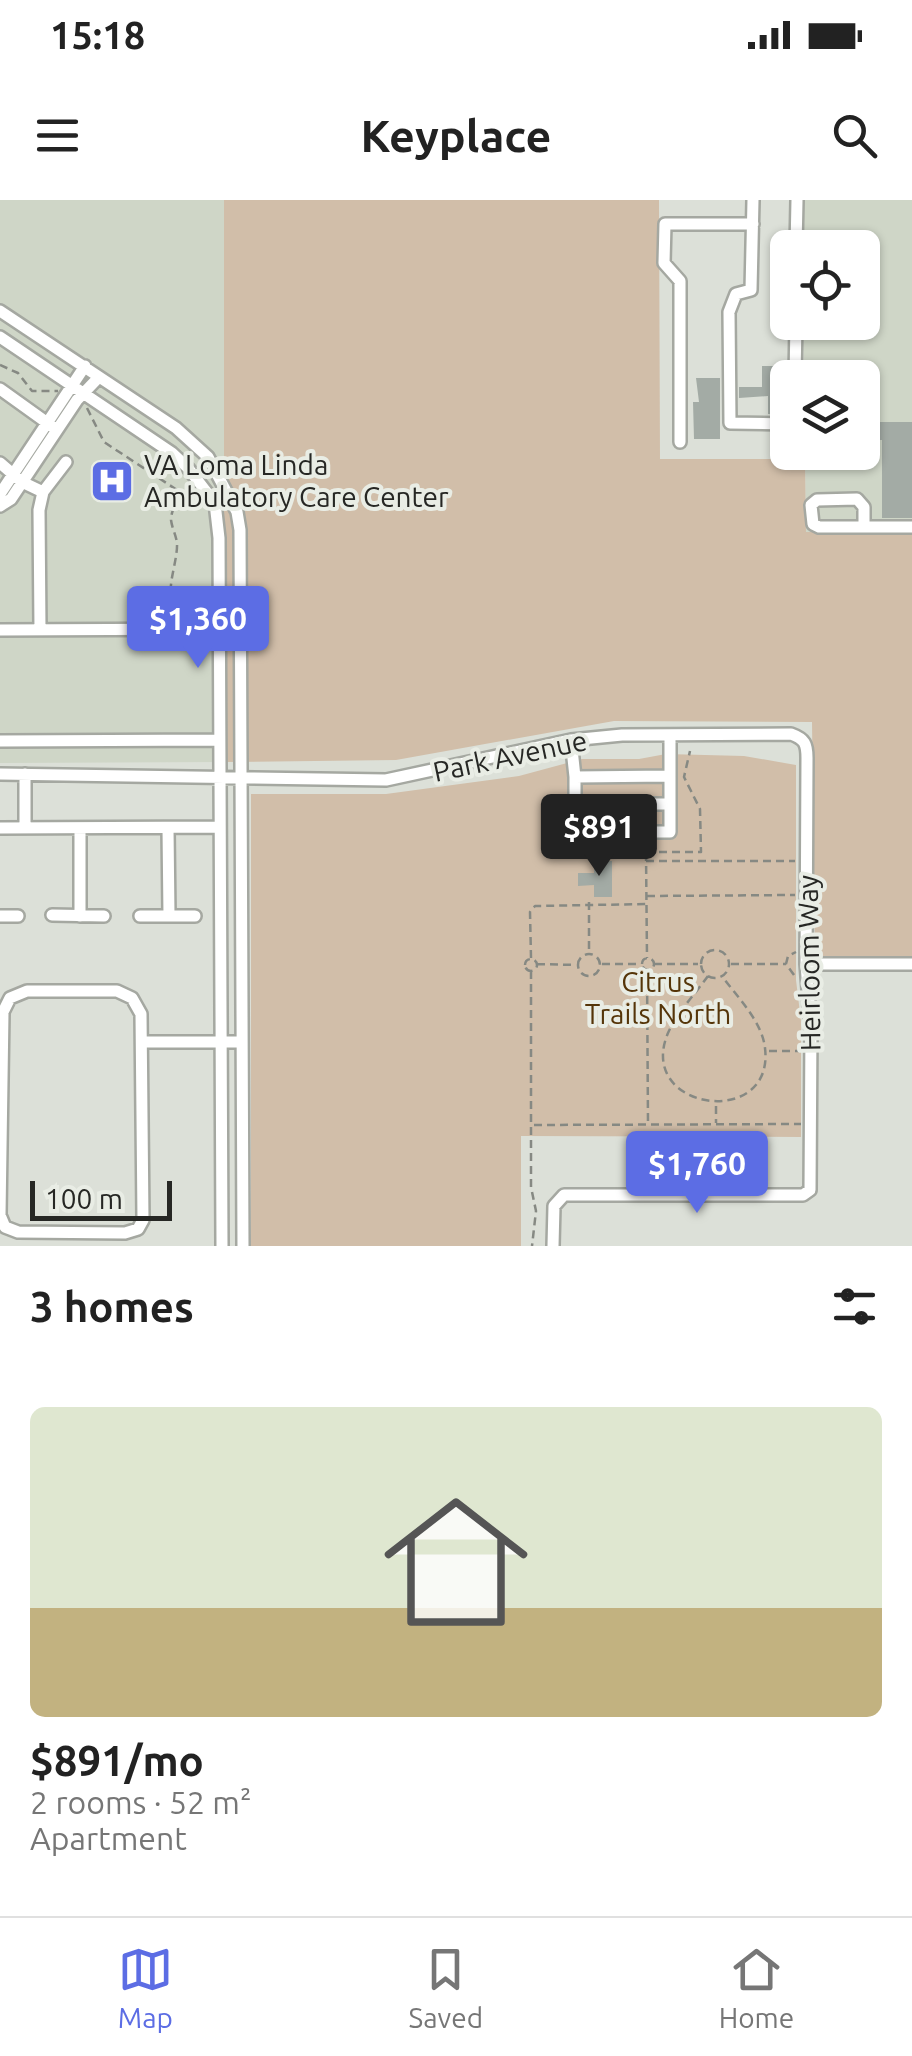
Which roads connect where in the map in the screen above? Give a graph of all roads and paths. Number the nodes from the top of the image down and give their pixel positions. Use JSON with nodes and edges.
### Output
{"nodes":[{"id":1,"x":753,"y":200,"type":"edge"},
{"id":2,"x":796,"y":200,"type":"edge"},
{"id":3,"x":752,"y":224,"type":"junction"},
{"id":4,"x":796,"y":230,"type":"edge"},
{"id":5,"x":0,"y":311,"type":"edge"},
{"id":6,"x":0,"y":338,"type":"edge"},
{"id":7,"x":0,"y":365,"type":"edge"},
{"id":8,"x":85,"y":366,"type":"junction"},
{"id":9,"x":99,"y":377,"type":"junction"},
{"id":10,"x":67,"y":388,"type":"junction"},
{"id":11,"x":0,"y":389,"type":"edge"},
{"id":12,"x":84,"y":393,"type":"junction"},
{"id":13,"x":87,"y":407,"type":"dead end"},
{"id":14,"x":770,"y":424,"type":"edge"},
{"id":15,"x":52,"y":426,"type":"junction"},
{"id":16,"x":680,"y":442,"type":"dead end"},
{"id":17,"x":66,"y":462,"type":"dead end"},
{"id":18,"x":0,"y":463,"type":"edge"},
{"id":19,"x":18,"y":479,"type":"junction"},
{"id":20,"x":44,"y":492,"type":"junction"},
{"id":21,"x":0,"y":494,"type":"edge"},
{"id":22,"x":0,"y":506,"type":"edge"},
{"id":23,"x":864,"y":527,"type":"junction"},
{"id":24,"x":912,"y":527,"type":"edge"},
{"id":25,"x":214,"y":625,"type":"junction"},
{"id":26,"x":0,"y":630,"type":"edge"},
{"id":27,"x":40,"y":630,"type":"junction"},
{"id":28,"x":670,"y":735,"type":"junction"},
{"id":29,"x":801,"y":738,"type":"joint"},
{"id":30,"x":220,"y":740,"type":"junction"},
{"id":31,"x":571,"y":740,"type":"junction"},
{"id":32,"x":0,"y":741,"type":"edge"},
{"id":33,"x":690,"y":751,"type":"dead end"},
{"id":34,"x":0,"y":774,"type":"edge"},
{"id":35,"x":25,"y":774,"type":"junction"},
{"id":36,"x":220,"y":776,"type":"junction"},
{"id":37,"x":575,"y":776,"type":"junction"},
{"id":38,"x":670,"y":776,"type":"junction"},
{"id":39,"x":242,"y":778,"type":"junction"},
{"id":40,"x":575,"y":804,"type":"junction"},
{"id":41,"x":670,"y":804,"type":"junction"},
{"id":42,"x":0,"y":828,"type":"edge"},
{"id":43,"x":26,"y":828,"type":"junction"},
{"id":44,"x":80,"y":828,"type":"junction"},
{"id":45,"x":168,"y":828,"type":"junction"},
{"id":46,"x":220,"y":828,"type":"junction"},
{"id":47,"x":701,"y":852,"type":"junction"},
{"id":48,"x":646,"y":861,"type":"junction"},
{"id":49,"x":701,"y":861,"type":"junction"},
{"id":50,"x":797,"y":861,"type":"dead end"},
{"id":51,"x":797,"y":895,"type":"dead end"},
{"id":52,"x":647,"y":896,"type":"junction"},
{"id":53,"x":589,"y":903,"type":"junction"},
{"id":54,"x":647,"y":904,"type":"junction"},
{"id":55,"x":0,"y":916,"type":"edge"},
{"id":56,"x":18,"y":916,"type":"dead end"},
{"id":57,"x":52,"y":916,"type":"dead end"},
{"id":58,"x":80,"y":916,"type":"junction"},
{"id":59,"x":104,"y":916,"type":"dead end"},
{"id":60,"x":140,"y":916,"type":"dead end"},
{"id":61,"x":169,"y":916,"type":"junction"},
{"id":62,"x":194,"y":916,"type":"dead end"},
{"id":63,"x":798,"y":952,"type":"dead end"},
{"id":64,"x":589,"y":954,"type":"junction"},
{"id":65,"x":531,"y":958,"type":"junction"},
{"id":66,"x":647,"y":958,"type":"junction"},
{"id":67,"x":537,"y":964,"type":"junction"},
{"id":68,"x":578,"y":964,"type":"junction"},
{"id":69,"x":600,"y":964,"type":"junction"},
{"id":70,"x":641,"y":964,"type":"junction"},
{"id":71,"x":654,"y":964,"type":"junction"},
{"id":72,"x":701,"y":964,"type":"junction"},
{"id":73,"x":729,"y":964,"type":"junction"},
{"id":74,"x":786,"y":964,"type":"junction"},
{"id":75,"x":912,"y":964,"type":"edge"},
{"id":76,"x":647,"y":970,"type":"junction"},
{"id":77,"x":802,"y":970,"type":"junction"},
{"id":78,"x":531,"y":971,"type":"junction"},
{"id":79,"x":708,"y":976,"type":"junction"},
{"id":80,"x":722,"y":976,"type":"junction"},
{"id":81,"x":142,"y":1042,"type":"junction"},
{"id":82,"x":222,"y":1042,"type":"junction"},
{"id":83,"x":242,"y":1042,"type":"junction"},
{"id":84,"x":766,"y":1051,"type":"junction"},
{"id":85,"x":802,"y":1051,"type":"dead end"},
{"id":86,"x":716,"y":1103,"type":"junction"},
{"id":87,"x":648,"y":1124,"type":"junction"},
{"id":88,"x":716,"y":1124,"type":"junction"},
{"id":89,"x":803,"y":1124,"type":"dead end"},
{"id":90,"x":532,"y":1125,"type":"junction"},
{"id":91,"x":106,"y":1240,"type":"edge"},
{"id":92,"x":222,"y":1246,"type":"edge"},
{"id":93,"x":244,"y":1246,"type":"edge"},
{"id":94,"x":532,"y":1246,"type":"edge"},
{"id":95,"x":554,"y":1246,"type":"edge"}],
"edges":[{"from":1,"to":3,"type":"street"},
{"from":2,"to":4,"type":"street"},
{"from":3,"to":14,"type":"street"},
{"from":3,"to":16,"type":"street"},
{"from":5,"to":8,"type":"street"},
{"from":6,"to":10,"type":"street"},
{"from":7,"to":10,"type":"path"},
{"from":8,"to":9,"type":"street"},
{"from":8,"to":10,"type":"street"},
{"from":9,"to":12,"type":"street"},
{"from":9,"to":39,"type":"street"},
{"from":10,"to":12,"type":"street"},
{"from":10,"to":15,"type":"street"},
{"from":11,"to":15,"type":"street"},
{"from":12,"to":15,"type":"street"},
{"from":12,"to":25,"type":"street"},
{"from":13,"to":25,"type":"path"},
{"from":15,"to":19,"type":"street"},
{"from":17,"to":20,"type":"street"},
{"from":18,"to":19,"type":"street"},
{"from":19,"to":20,"type":"street"},
{"from":19,"to":21,"type":"street"},
{"from":19,"to":22,"type":"street"},
{"from":20,"to":27,"type":"street"},
{"from":23,"to":23,"type":"street"},
{"from":23,"to":24,"type":"street"},
{"from":25,"to":27,"type":"street"},
{"from":25,"to":30,"type":"street"},
{"from":26,"to":27,"type":"street"},
{"from":28,"to":29,"type":"street","name":"Park Avenue"},
{"from":28,"to":31,"type":"street","name":"Park Avenue"},
{"from":28,"to":38,"type":"street"},
{"from":29,"to":77,"type":"street","name":"Heirloom Way"},
{"from":30,"to":32,"type":"street"},
{"from":30,"to":36,"type":"street"},
{"from":31,"to":37,"type":"street"},
{"from":31,"to":39,"type":"street","name":"Park Avenue"},
{"from":33,"to":47,"type":"path"},
{"from":34,"to":35,"type":"street","name":"Park Avenue"},
{"from":35,"to":36,"type":"street","name":"Park Avenue"},
{"from":35,"to":43,"type":"street"},
{"from":36,"to":39,"type":"street","name":"Park Avenue"},
{"from":36,"to":46,"type":"street"},
{"from":37,"to":38,"type":"street"},
{"from":37,"to":40,"type":"street"},
{"from":38,"to":41,"type":"street"},
{"from":39,"to":83,"type":"street"},
{"from":40,"to":41,"type":"street"},
{"from":40,"to":41,"type":"street"},
{"from":42,"to":43,"type":"street"},
{"from":43,"to":44,"type":"street"},
{"from":44,"to":45,"type":"street"},
{"from":44,"to":58,"type":"street"},
{"from":45,"to":46,"type":"street"},
{"from":45,"to":61,"type":"street"},
{"from":46,"to":82,"type":"street"},
{"from":47,"to":48,"type":"path"},
{"from":47,"to":49,"type":"path"},
{"from":48,"to":49,"type":"path"},
{"from":48,"to":52,"type":"path"},
{"from":49,"to":50,"type":"path"},
{"from":51,"to":52,"type":"path"},
{"from":52,"to":54,"type":"path"},
{"from":53,"to":54,"type":"path"},
{"from":53,"to":64,"type":"path"},
{"from":53,"to":65,"type":"path"},
{"from":54,"to":66,"type":"path"},
{"from":55,"to":56,"type":"street"},
{"from":57,"to":58,"type":"street"},
{"from":58,"to":59,"type":"street"},
{"from":60,"to":61,"type":"street"},
{"from":61,"to":62,"type":"street"},
{"from":63,"to":74,"type":"path"},
{"from":64,"to":68,"type":"path"},
{"from":64,"to":69,"type":"path"},
{"from":65,"to":67,"type":"path"},
{"from":65,"to":78,"type":"path"},
{"from":66,"to":70,"type":"path"},
{"from":66,"to":71,"type":"path"},
{"from":67,"to":68,"type":"path"},
{"from":67,"to":78,"type":"path"},
{"from":68,"to":69,"type":"path"},
{"from":69,"to":70,"type":"path"},
{"from":70,"to":76,"type":"path"},
{"from":71,"to":72,"type":"path"},
{"from":71,"to":76,"type":"path"},
{"from":72,"to":73,"type":"path"},
{"from":72,"to":79,"type":"path"},
{"from":73,"to":74,"type":"path"},
{"from":73,"to":80,"type":"path"},
{"from":74,"to":77,"type":"path"},
{"from":75,"to":77,"type":"street"},
{"from":76,"to":87,"type":"path"},
{"from":77,"to":95,"type":"street","name":"Heirloom Way"},
{"from":78,"to":90,"type":"path"},
{"from":79,"to":80,"type":"path"},
{"from":79,"to":86,"type":"path"},
{"from":80,"to":84,"type":"path"},
{"from":81,"to":82,"type":"street"},
{"from":81,"to":91,"type":"street"},
{"from":81,"to":91,"type":"street"},
{"from":82,"to":83,"type":"street"},
{"from":82,"to":92,"type":"street"},
{"from":83,"to":93,"type":"street"},
{"from":84,"to":85,"type":"path"},
{"from":84,"to":86,"type":"path"},
{"from":86,"to":88,"type":"path"},
{"from":87,"to":88,"type":"path"},
{"from":87,"to":90,"type":"path"},
{"from":88,"to":89,"type":"path"},
{"from":90,"to":94,"type":"path"}]}
